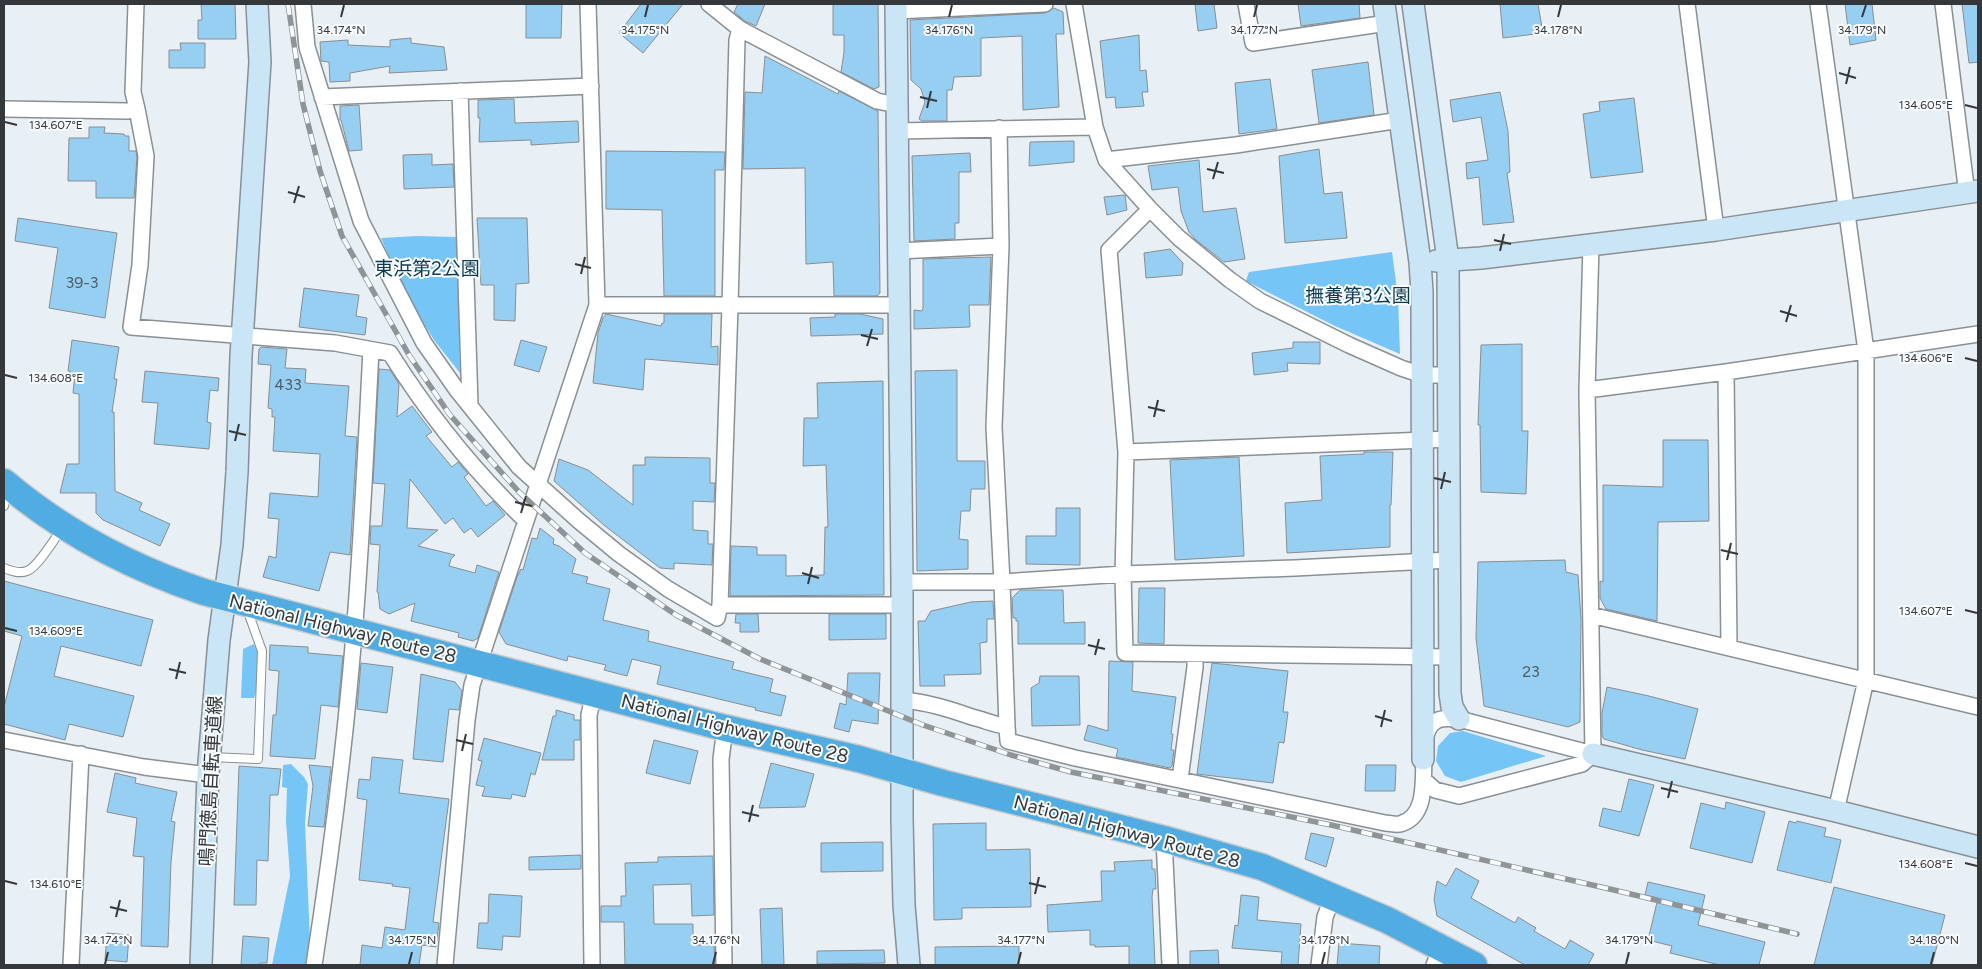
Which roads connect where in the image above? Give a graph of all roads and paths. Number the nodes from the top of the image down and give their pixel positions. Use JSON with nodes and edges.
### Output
{"nodes":[{"id":1,"x":136,"y":4,"type":"edge"},
{"id":2,"x":257,"y":4,"type":"edge"},
{"id":3,"x":303,"y":4,"type":"edge"},
{"id":4,"x":588,"y":4,"type":"edge"},
{"id":5,"x":710,"y":4,"type":"edge"},
{"id":6,"x":1045,"y":4,"type":"edge"},
{"id":7,"x":1074,"y":4,"type":"edge"},
{"id":8,"x":1246,"y":4,"type":"edge"},
{"id":9,"x":1413,"y":4,"type":"edge"},
{"id":10,"x":1687,"y":4,"type":"edge"},
{"id":11,"x":1818,"y":4,"type":"edge"},
{"id":12,"x":1943,"y":4,"type":"edge"},
{"id":13,"x":896,"y":7,"type":"edge"},
{"id":14,"x":1386,"y":13,"type":"edge"},
{"id":15,"x":740,"y":29,"type":"junction"},
{"id":16,"x":591,"y":86,"type":"junction"},
{"id":17,"x":460,"y":91,"type":"junction"},
{"id":18,"x":322,"y":97,"type":"junction"},
{"id":19,"x":897,"y":105,"type":"junction"},
{"id":20,"x":4,"y":109,"type":"edge"},
{"id":21,"x":137,"y":109,"type":"junction"},
{"id":22,"x":1400,"y":120,"type":"junction"},
{"id":23,"x":999,"y":128,"type":"junction"},
{"id":24,"x":1095,"y":128,"type":"junction"},
{"id":25,"x":898,"y":131,"type":"junction"},
{"id":26,"x":1106,"y":160,"type":"junction"},
{"id":27,"x":1972,"y":193,"type":"edge"},
{"id":28,"x":1150,"y":209,"type":"junction"},
{"id":29,"x":1846,"y":212,"type":"junction"},
{"id":30,"x":1716,"y":230,"type":"junction"},
{"id":31,"x":1591,"y":244,"type":"junction"},
{"id":32,"x":1001,"y":246,"type":"junction"},
{"id":33,"x":898,"y":252,"type":"junction"},
{"id":34,"x":1448,"y":260,"type":"junction"},
{"id":35,"x":1420,"y":262,"type":"junction"},
{"id":36,"x":597,"y":305,"type":"junction"},
{"id":37,"x":899,"y":305,"type":"junction"},
{"id":38,"x":730,"y":306,"type":"junction"},
{"id":39,"x":242,"y":334,"type":"junction"},
{"id":40,"x":1978,"y":334,"type":"edge"},
{"id":41,"x":371,"y":350,"type":"junction"},
{"id":42,"x":1866,"y":352,"type":"junction"},
{"id":43,"x":1726,"y":372,"type":"junction"},
{"id":44,"x":1422,"y":375,"type":"junction"},
{"id":45,"x":1449,"y":375,"type":"junction"},
{"id":46,"x":1588,"y":390,"type":"junction"},
{"id":47,"x":470,"y":405,"type":"junction"},
{"id":48,"x":1422,"y":438,"type":"junction"},
{"id":49,"x":1450,"y":438,"type":"junction"},
{"id":50,"x":1126,"y":452,"type":"junction"},
{"id":51,"x":539,"y":485,"type":"junction"},
{"id":52,"x":5,"y":491,"type":"edge"},
{"id":53,"x":526,"y":521,"type":"junction"},
{"id":54,"x":64,"y":525,"type":"junction"},
{"id":55,"x":1450,"y":560,"type":"junction"},
{"id":56,"x":1422,"y":562,"type":"junction"},
{"id":57,"x":4,"y":568,"type":"edge"},
{"id":58,"x":1123,"y":574,"type":"junction"},
{"id":59,"x":902,"y":582,"type":"junction"},
{"id":60,"x":1002,"y":582,"type":"junction"},
{"id":61,"x":234,"y":600,"type":"junction"},
{"id":62,"x":720,"y":604,"type":"junction"},
{"id":63,"x":902,"y":605,"type":"junction"},
{"id":64,"x":1591,"y":615,"type":"junction"},
{"id":65,"x":354,"y":631,"type":"junction"},
{"id":66,"x":1729,"y":648,"type":"junction"},
{"id":67,"x":1195,"y":654,"type":"junction"},
{"id":68,"x":1422,"y":657,"type":"junction"},
{"id":69,"x":1450,"y":657,"type":"junction"},
{"id":70,"x":480,"y":663,"type":"junction"},
{"id":71,"x":1866,"y":680,"type":"junction"},
{"id":72,"x":594,"y":693,"type":"junction"},
{"id":73,"x":902,"y":700,"type":"junction"},
{"id":74,"x":1978,"y":707,"type":"edge"},
{"id":75,"x":1459,"y":719,"type":"junction"},
{"id":76,"x":1007,"y":726,"type":"junction"},
{"id":77,"x":725,"y":728,"type":"junction"},
{"id":78,"x":4,"y":740,"type":"edge"},
{"id":79,"x":81,"y":754,"type":"junction"},
{"id":80,"x":1593,"y":754,"type":"junction"},
{"id":81,"x":1423,"y":759,"type":"junction"},
{"id":82,"x":209,"y":766,"type":"junction"},
{"id":83,"x":902,"y":771,"type":"junction"},
{"id":84,"x":1180,"y":779,"type":"junction"},
{"id":85,"x":1424,"y":780,"type":"junction"},
{"id":86,"x":1836,"y":811,"type":"junction"},
{"id":87,"x":1164,"y":839,"type":"junction"},
{"id":88,"x":1978,"y":847,"type":"edge"},
{"id":89,"x":1333,"y":896,"type":"junction"},
{"id":90,"x":1438,"y":956,"type":"edge"},
{"id":91,"x":71,"y":965,"type":"edge"},
{"id":92,"x":201,"y":965,"type":"edge"},
{"id":93,"x":314,"y":965,"type":"edge"},
{"id":94,"x":446,"y":965,"type":"edge"},
{"id":95,"x":592,"y":965,"type":"edge"},
{"id":96,"x":724,"y":965,"type":"edge"},
{"id":97,"x":909,"y":965,"type":"edge"},
{"id":98,"x":1170,"y":965,"type":"edge"},
{"id":99,"x":1320,"y":965,"type":"edge"},
{"id":100,"x":1474,"y":965,"type":"edge"}],
"edges":[{"from":1,"to":21,"type":"street"},
{"from":2,"to":39,"type":"street","name":"鳴門徳島自転車道線"},
{"from":3,"to":18,"type":"street"},
{"from":4,"to":16,"type":"street"},
{"from":5,"to":15,"type":"street"},
{"from":6,"to":13,"type":"street"},
{"from":7,"to":24,"type":"street"},
{"from":8,"to":14,"type":"street"},
{"from":9,"to":34,"type":"street"},
{"from":10,"to":30,"type":"street"},
{"from":11,"to":29,"type":"street"},
{"from":12,"to":27,"type":"street"},
{"from":13,"to":19,"type":"street"},
{"from":14,"to":22,"type":"street"},
{"from":15,"to":19,"type":"street"},
{"from":15,"to":38,"type":"street"},
{"from":16,"to":17,"type":"street"},
{"from":16,"to":36,"type":"street"},
{"from":17,"to":18,"type":"street"},
{"from":17,"to":47,"type":"street"},
{"from":18,"to":47,"type":"street"},
{"from":19,"to":25,"type":"street"},
{"from":20,"to":21,"type":"street"},
{"from":21,"to":39,"type":"street"},
{"from":22,"to":26,"type":"street"},
{"from":22,"to":35,"type":"street"},
{"from":23,"to":24,"type":"street"},
{"from":23,"to":25,"type":"street"},
{"from":23,"to":32,"type":"street"},
{"from":24,"to":26,"type":"street"},
{"from":25,"to":33,"type":"street"},
{"from":26,"to":28,"type":"street"},
{"from":27,"to":29,"type":"street"},
{"from":28,"to":44,"type":"street"},
{"from":28,"to":50,"type":"street"},
{"from":29,"to":30,"type":"street"},
{"from":29,"to":42,"type":"street"},
{"from":30,"to":31,"type":"street"},
{"from":31,"to":34,"type":"street"},
{"from":31,"to":46,"type":"street"},
{"from":32,"to":33,"type":"street"},
{"from":32,"to":60,"type":"street"},
{"from":33,"to":37,"type":"street"},
{"from":34,"to":35,"type":"street"},
{"from":34,"to":45,"type":"street"},
{"from":35,"to":44,"type":"street"},
{"from":36,"to":38,"type":"street"},
{"from":36,"to":51,"type":"street"},
{"from":37,"to":38,"type":"street"},
{"from":37,"to":59,"type":"street"},
{"from":38,"to":62,"type":"street"},
{"from":39,"to":41,"type":"street"},
{"from":39,"to":61,"type":"street","name":"鳴門徳島自転車道線"},
{"from":40,"to":42,"type":"street"},
{"from":41,"to":53,"type":"street"},
{"from":41,"to":65,"type":"street"},
{"from":42,"to":43,"type":"street"},
{"from":42,"to":71,"type":"street"},
{"from":43,"to":46,"type":"street"},
{"from":43,"to":66,"type":"street"},
{"from":44,"to":45,"type":"street"},
{"from":44,"to":48,"type":"street"},
{"from":45,"to":49,"type":"street"},
{"from":46,"to":64,"type":"street"},
{"from":47,"to":51,"type":"street"},
{"from":48,"to":49,"type":"street"},
{"from":48,"to":50,"type":"street"},
{"from":48,"to":56,"type":"street"},
{"from":49,"to":55,"type":"street"},
{"from":50,"to":58,"type":"street"},
{"from":51,"to":53,"type":"street"},
{"from":51,"to":62,"type":"street"},
{"from":52,"to":54,"type":"highway","name":"National Highway Route 28"},
{"from":53,"to":70,"type":"street"},
{"from":54,"to":57,"type":"lane"},
{"from":54,"to":61,"type":"highway","name":"National Highway Route 28"},
{"from":55,"to":56,"type":"street"},
{"from":55,"to":69,"type":"street"},
{"from":56,"to":58,"type":"street"},
{"from":56,"to":68,"type":"street"},
{"from":58,"to":60,"type":"street"},
{"from":58,"to":67,"type":"street"},
{"from":59,"to":60,"type":"street"},
{"from":59,"to":63,"type":"street"},
{"from":60,"to":76,"type":"street"},
{"from":61,"to":65,"type":"highway","name":"National Highway Route 28"},
{"from":61,"to":82,"type":"street","name":"鳴門徳島自転車道線"},
{"from":61,"to":82,"type":"lane"},
{"from":62,"to":63,"type":"street"},
{"from":63,"to":73,"type":"street"},
{"from":64,"to":66,"type":"street"},
{"from":64,"to":80,"type":"street"},
{"from":65,"to":70,"type":"highway","name":"National Highway Route 28"},
{"from":65,"to":93,"type":"street"},
{"from":66,"to":71,"type":"street"},
{"from":67,"to":68,"type":"street"},
{"from":67,"to":84,"type":"street"},
{"from":68,"to":69,"type":"street"},
{"from":68,"to":81,"type":"street"},
{"from":69,"to":75,"type":"street"},
{"from":70,"to":72,"type":"highway","name":"National Highway Route 28"},
{"from":70,"to":94,"type":"street"},
{"from":71,"to":74,"type":"street"},
{"from":71,"to":86,"type":"street"},
{"from":72,"to":77,"type":"highway","name":"National Highway Route 28"},
{"from":72,"to":95,"type":"street"},
{"from":73,"to":76,"type":"street"},
{"from":73,"to":83,"type":"street"},
{"from":75,"to":80,"type":"street"},
{"from":75,"to":81,"type":"street"},
{"from":76,"to":84,"type":"street"},
{"from":77,"to":83,"type":"highway","name":"National Highway Route 28"},
{"from":77,"to":96,"type":"street"},
{"from":78,"to":79,"type":"street"},
{"from":79,"to":82,"type":"street"},
{"from":79,"to":91,"type":"street"},
{"from":80,"to":85,"type":"street"},
{"from":80,"to":86,"type":"street"},
{"from":81,"to":85,"type":"street"},
{"from":82,"to":92,"type":"street","name":"鳴門徳島自転車道線"},
{"from":83,"to":87,"type":"highway","name":"National Highway Route 28"},
{"from":83,"to":97,"type":"street"},
{"from":84,"to":85,"type":"street"},
{"from":86,"to":88,"type":"street"},
{"from":87,"to":89,"type":"highway","name":"National Highway Route 28"},
{"from":87,"to":98,"type":"street"},
{"from":89,"to":90,"type":"highway","name":"National Highway Route 28"},
{"from":89,"to":99,"type":"street"},
{"from":90,"to":100,"type":"highway","name":"National Highway Route 28"}]}
